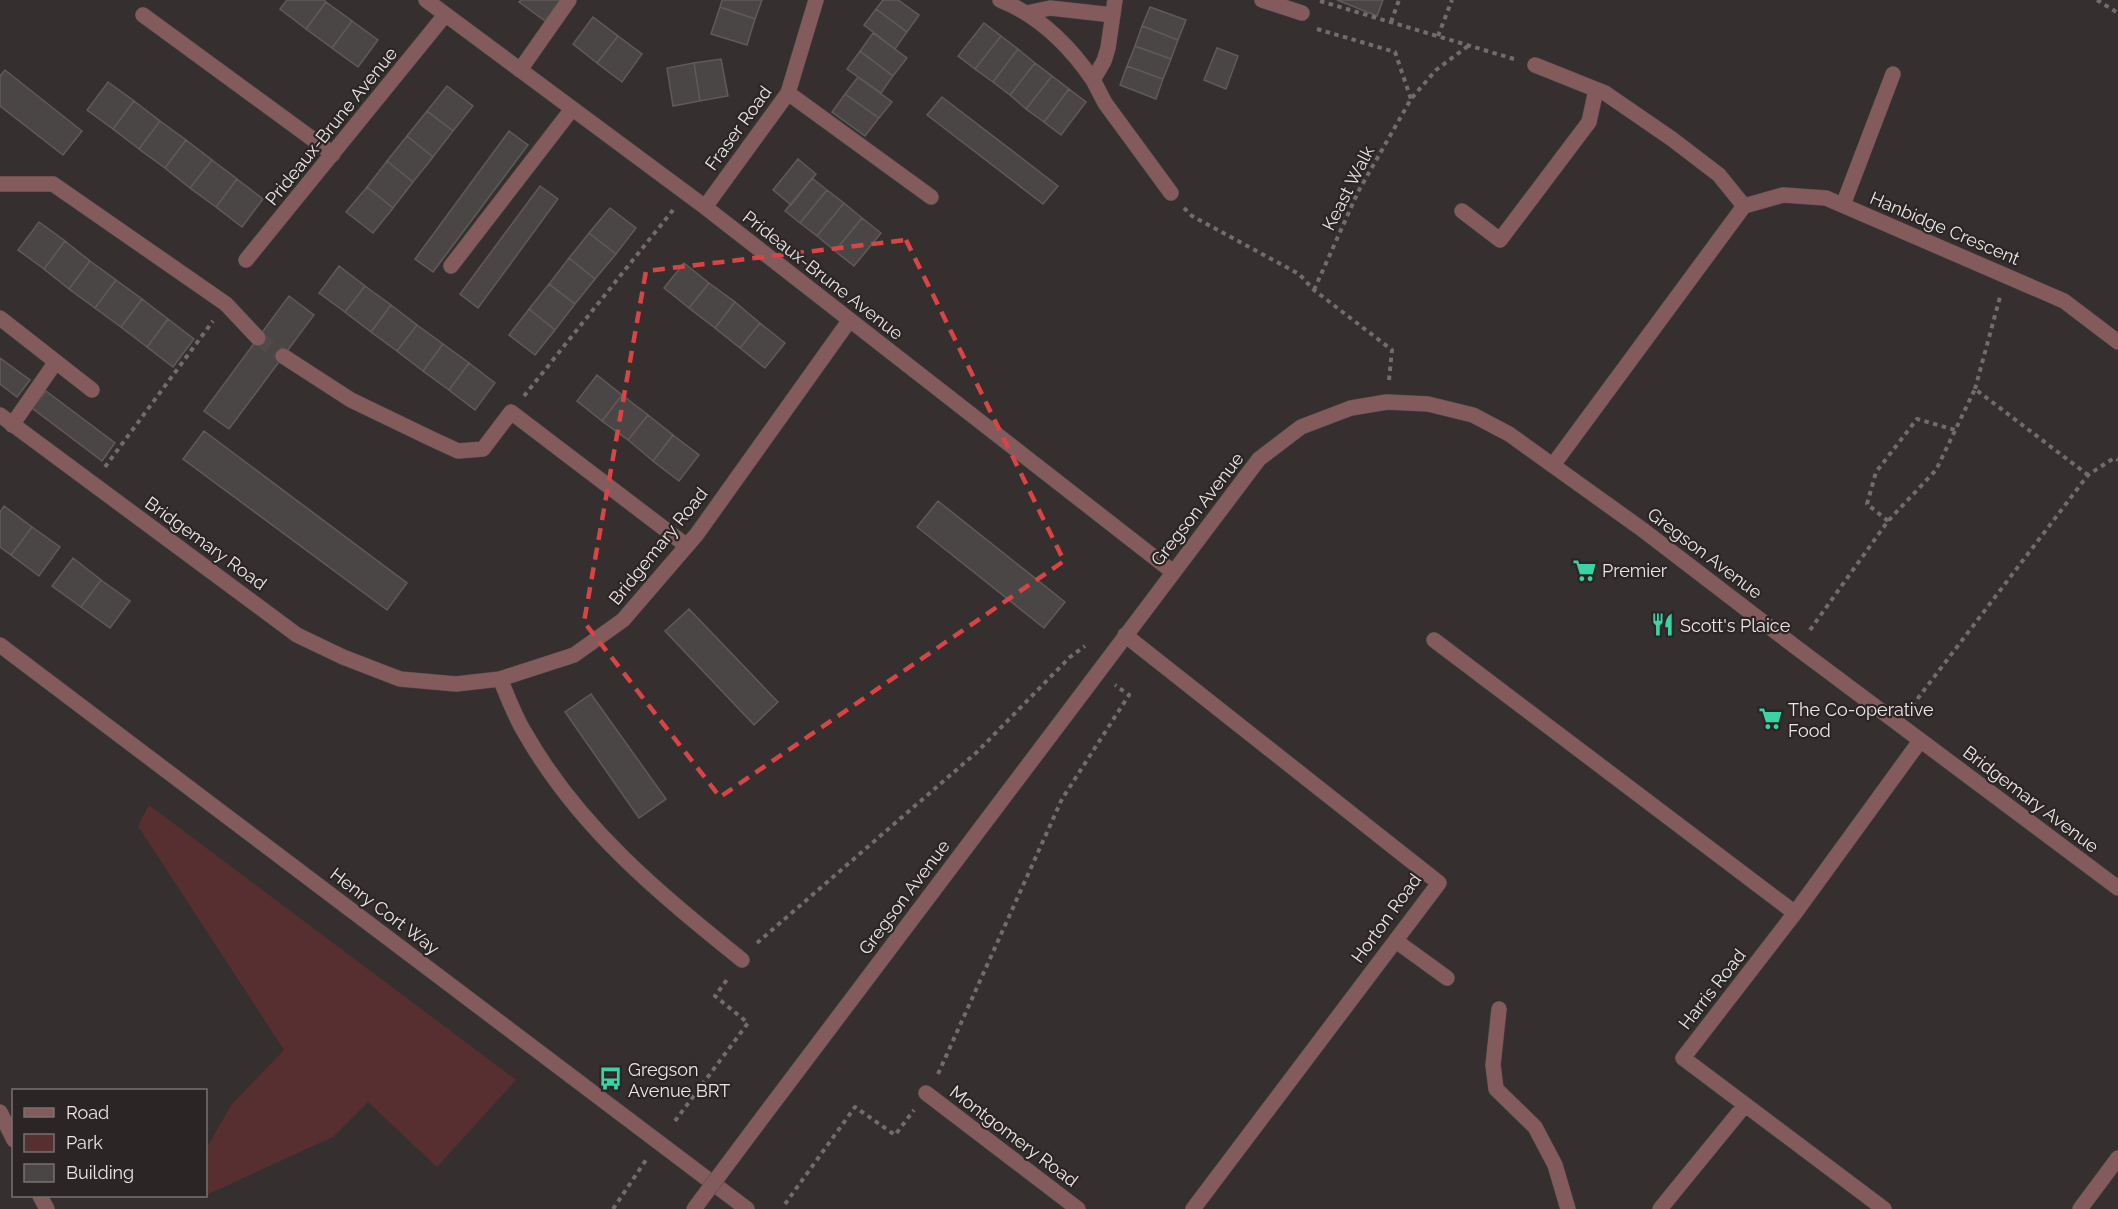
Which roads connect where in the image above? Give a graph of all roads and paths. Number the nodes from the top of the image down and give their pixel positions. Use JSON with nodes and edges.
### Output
{"nodes":[{"id":1,"x":426,"y":0,"type":"edge"},
{"id":2,"x":569,"y":0,"type":"edge"},
{"id":3,"x":816,"y":0,"type":"edge"},
{"id":4,"x":1000,"y":0,"type":"edge"},
{"id":5,"x":1262,"y":0,"type":"edge"},
{"id":6,"x":1317,"y":0,"type":"edge"},
{"id":7,"x":1399,"y":0,"type":"edge"},
{"id":8,"x":1452,"y":0,"type":"edge"},
{"id":9,"x":2097,"y":0,"type":"edge"},
{"id":10,"x":1114,"y":8,"type":"edge"},
{"id":11,"x":1027,"y":13,"type":"junction"},
{"id":12,"x":1302,"y":13,"type":"joint"},
{"id":13,"x":2118,"y":13,"type":"edge"},
{"id":14,"x":143,"y":15,"type":"dead end"},
{"id":15,"x":445,"y":15,"type":"junction"},
{"id":16,"x":1391,"y":22,"type":"junction"},
{"id":17,"x":1438,"y":36,"type":"junction"},
{"id":18,"x":1468,"y":46,"type":"junction"},
{"id":19,"x":1535,"y":65,"type":"joint"},
{"id":20,"x":519,"y":70,"type":"junction"},
{"id":21,"x":1893,"y":74,"type":"dead end"},
{"id":22,"x":1093,"y":80,"type":"junction"},
{"id":23,"x":1596,"y":90,"type":"junction"},
{"id":24,"x":788,"y":93,"type":"junction"},
{"id":25,"x":1411,"y":99,"type":"junction"},
{"id":26,"x":572,"y":109,"type":"junction"},
{"id":27,"x":333,"y":154,"type":"junction"},
{"id":28,"x":0,"y":184,"type":"edge"},
{"id":29,"x":686,"y":193,"type":"junction"},
{"id":30,"x":1171,"y":193,"type":"joint"},
{"id":31,"x":932,"y":197,"type":"dead end"},
{"id":32,"x":1843,"y":205,"type":"junction"},
{"id":33,"x":1744,"y":206,"type":"junction"},
{"id":34,"x":705,"y":207,"type":"junction"},
{"id":35,"x":1462,"y":211,"type":"dead end"},
{"id":36,"x":246,"y":260,"type":"dead end"},
{"id":37,"x":451,"y":266,"type":"dead end"},
{"id":38,"x":2006,"y":275,"type":"junction"},
{"id":39,"x":1314,"y":290,"type":"junction"},
{"id":40,"x":226,"y":304,"type":"junction"},
{"id":41,"x":0,"y":318,"type":"edge"},
{"id":42,"x":849,"y":321,"type":"junction"},
{"id":43,"x":258,"y":338,"type":"tunnel mouth"},
{"id":44,"x":2118,"y":342,"type":"edge"},
{"id":45,"x":284,"y":356,"type":"tunnel mouth"},
{"id":46,"x":55,"y":363,"type":"junction"},
{"id":47,"x":1975,"y":388,"type":"junction"},
{"id":48,"x":92,"y":390,"type":"dead end"},
{"id":49,"x":1387,"y":402,"type":"junction"},
{"id":50,"x":511,"y":412,"type":"junction"},
{"id":51,"x":6,"y":420,"type":"edge"},
{"id":52,"x":1955,"y":430,"type":"junction"},
{"id":53,"x":2118,"y":460,"type":"edge"},
{"id":54,"x":1553,"y":465,"type":"junction"},
{"id":55,"x":2088,"y":475,"type":"junction"},
{"id":56,"x":93,"y":485,"type":"junction"},
{"id":57,"x":1888,"y":521,"type":"junction"},
{"id":58,"x":687,"y":546,"type":"junction"},
{"id":59,"x":1173,"y":572,"type":"junction"},
{"id":60,"x":1125,"y":635,"type":"junction"},
{"id":61,"x":1434,"y":640,"type":"dead end"},
{"id":62,"x":0,"y":645,"type":"edge"},
{"id":63,"x":1085,"y":646,"type":"dead end"},
{"id":64,"x":1797,"y":648,"type":"junction"},
{"id":65,"x":1098,"y":672,"type":"junction"},
{"id":66,"x":500,"y":679,"type":"junction"},
{"id":67,"x":1898,"y":724,"type":"junction"},
{"id":68,"x":1920,"y":741,"type":"junction"},
{"id":69,"x":2118,"y":888,"type":"edge"},
{"id":70,"x":1795,"y":913,"type":"junction"},
{"id":71,"x":1396,"y":941,"type":"junction"},
{"id":72,"x":742,"y":960,"type":"junction"},
{"id":73,"x":1447,"y":978,"type":"dead end"},
{"id":74,"x":1499,"y":1009,"type":"dead end"},
{"id":75,"x":926,"y":1094,"type":"junction"},
{"id":76,"x":1744,"y":1105,"type":"junction"},
{"id":77,"x":0,"y":1112,"type":"edge"},
{"id":78,"x":675,"y":1121,"type":"dead end"},
{"id":79,"x":12,"y":1136,"type":"edge"},
{"id":80,"x":2118,"y":1158,"type":"edge"},
{"id":81,"x":646,"y":1160,"type":"dead end"},
{"id":82,"x":785,"y":1204,"type":"dead end"},
{"id":83,"x":613,"y":1209,"type":"edge"},
{"id":84,"x":694,"y":1209,"type":"edge"},
{"id":85,"x":747,"y":1209,"type":"edge"},
{"id":86,"x":1078,"y":1209,"type":"edge"},
{"id":87,"x":1193,"y":1209,"type":"edge"},
{"id":88,"x":1568,"y":1209,"type":"edge"},
{"id":89,"x":1660,"y":1209,"type":"edge"},
{"id":90,"x":1884,"y":1209,"type":"edge"},
{"id":91,"x":2080,"y":1209,"type":"edge"}],
"edges":[{"from":1,"to":15,"type":"street","name":"Prideaux-Brune Avenue"},
{"from":2,"to":20,"type":"street"},
{"from":3,"to":24,"type":"street","name":"Fraser Road"},
{"from":4,"to":11,"type":"street"},
{"from":5,"to":12,"type":"street"},
{"from":6,"to":16,"type":"path"},
{"from":7,"to":16,"type":"path"},
{"from":8,"to":17,"type":"path"},
{"from":9,"to":13,"type":"path"},
{"from":10,"to":11,"type":"street"},
{"from":10,"to":22,"type":"street"},
{"from":11,"to":22,"type":"street"},
{"from":12,"to":25,"type":"path"},
{"from":14,"to":27,"type":"street"},
{"from":15,"to":20,"type":"street","name":"Prideaux-Brune Avenue"},
{"from":15,"to":27,"type":"street","name":"Prideaux-Brune Avenue"},
{"from":16,"to":17,"type":"path"},
{"from":17,"to":18,"type":"path"},
{"from":18,"to":19,"type":"path"},
{"from":18,"to":25,"type":"path","name":"Keast Walk"},
{"from":19,"to":23,"type":"street"},
{"from":20,"to":26,"type":"street","name":"Prideaux-Brune Avenue"},
{"from":21,"to":32,"type":"street"},
{"from":22,"to":30,"type":"street"},
{"from":23,"to":33,"type":"street"},
{"from":23,"to":35,"type":"street"},
{"from":24,"to":31,"type":"street"},
{"from":24,"to":34,"type":"street","name":"Fraser Road"},
{"from":25,"to":39,"type":"path","name":"Keast Walk"},
{"from":26,"to":29,"type":"street","name":"Prideaux-Brune Avenue"},
{"from":26,"to":37,"type":"street"},
{"from":27,"to":36,"type":"street","name":"Prideaux-Brune Avenue"},
{"from":28,"to":40,"type":"street"},
{"from":29,"to":34,"type":"street","name":"Prideaux-Brune Avenue"},
{"from":29,"to":50,"type":"path"},
{"from":30,"to":39,"type":"path"},
{"from":32,"to":33,"type":"street","name":"Hanbidge Crescent"},
{"from":32,"to":38,"type":"street","name":"Hanbidge Crescent"},
{"from":33,"to":54,"type":"street"},
{"from":34,"to":42,"type":"street","name":"Prideaux-Brune Avenue"},
{"from":38,"to":44,"type":"street","name":"Hanbidge Crescent"},
{"from":38,"to":47,"type":"path"},
{"from":39,"to":49,"type":"path"},
{"from":40,"to":43,"type":"street"},
{"from":40,"to":56,"type":"path"},
{"from":41,"to":46,"type":"street"},
{"from":42,"to":58,"type":"street","name":"Bridgemary Road"},
{"from":42,"to":59,"type":"street","name":"Prideaux-Brune Avenue"},
{"from":45,"to":50,"type":"street"},
{"from":46,"to":48,"type":"street"},
{"from":46,"to":51,"type":"street"},
{"from":47,"to":52,"type":"path"},
{"from":47,"to":55,"type":"path"},
{"from":49,"to":54,"type":"street","name":"Gregson Avenue"},
{"from":49,"to":59,"type":"street","name":"Gregson Avenue"},
{"from":50,"to":58,"type":"street"},
{"from":51,"to":56,"type":"street","name":"Bridgemary Road"},
{"from":52,"to":57,"type":"path"},
{"from":52,"to":57,"type":"path"},
{"from":53,"to":55,"type":"path"},
{"from":54,"to":64,"type":"street","name":"Gregson Avenue"},
{"from":55,"to":67,"type":"path"},
{"from":56,"to":66,"type":"street","name":"Bridgemary Road"},
{"from":57,"to":64,"type":"path"},
{"from":58,"to":66,"type":"street","name":"Bridgemary Road"},
{"from":59,"to":60,"type":"street","name":"Gregson Avenue"},
{"from":60,"to":65,"type":"street","name":"Gregson Avenue"},
{"from":60,"to":71,"type":"street","name":"Horton Road"},
{"from":61,"to":70,"type":"street"},
{"from":62,"to":85,"type":"street","name":"Henry Cort Way"},
{"from":63,"to":72,"type":"path"},
{"from":64,"to":67,"type":"street","name":"Gregson Avenue"},
{"from":65,"to":75,"type":"path"},
{"from":65,"to":84,"type":"street","name":"Gregson Avenue","bridge":true},
{"from":66,"to":72,"type":"street"},
{"from":67,"to":68,"type":"street","name":"Gregson Avenue"},
{"from":68,"to":69,"type":"street","name":"Bridgemary Avenue"},
{"from":68,"to":70,"type":"street","name":"Harris Road"},
{"from":70,"to":76,"type":"street","name":"Harris Road"},
{"from":71,"to":73,"type":"street"},
{"from":71,"to":87,"type":"street","name":"Horton Road"},
{"from":72,"to":78,"type":"path"},
{"from":74,"to":88,"type":"street"},
{"from":75,"to":82,"type":"path"},
{"from":75,"to":86,"type":"street","name":"Montgomery Road"},
{"from":76,"to":89,"type":"street"},
{"from":76,"to":90,"type":"street","name":"Harris Road"},
{"from":77,"to":79,"type":"street"},
{"from":80,"to":91,"type":"street"},
{"from":81,"to":83,"type":"path"}]}
